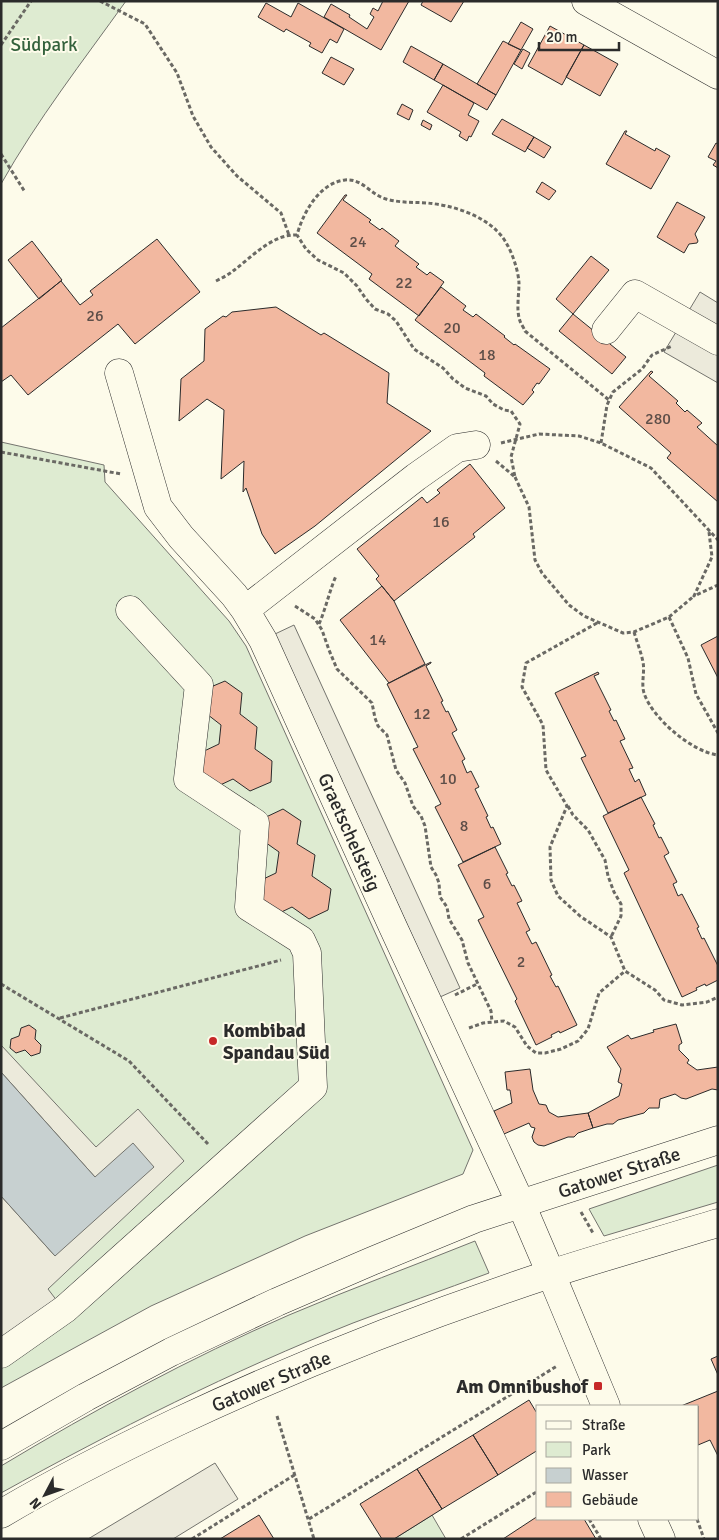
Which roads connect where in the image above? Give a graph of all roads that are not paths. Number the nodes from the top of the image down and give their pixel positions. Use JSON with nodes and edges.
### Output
{"nodes":[{"id":1,"x":586,"y":1,"type":"edge"},
{"id":2,"x":718,"y":75,"type":"edge"},
{"id":3,"x":606,"y":330,"type":"dead end"},
{"id":4,"x":710,"y":337,"type":"edge"},
{"id":5,"x":119,"y":373,"type":"dead end"},
{"id":6,"x":476,"y":445,"type":"road end"},
{"id":7,"x":255,"y":603,"type":"junction"},
{"id":8,"x":130,"y":610,"type":"dead end"},
{"id":9,"x":718,"y":1140,"type":"edge"},
{"id":10,"x":521,"y":1204,"type":"junction"},
{"id":11,"x":718,"y":1223,"type":"edge"},
{"id":12,"x":551,"y":1274,"type":"junction"},
{"id":13,"x":1,"y":1354,"type":"edge"},
{"id":14,"x":606,"y":1405,"type":"edge"},
{"id":15,"x":1,"y":1446,"type":"edge"},
{"id":16,"x":1,"y":1514,"type":"edge"},
{"id":17,"x":652,"y":1520,"type":"edge"},
{"id":18,"x":661,"y":1539,"type":"edge"}],
"edges":[{"from":1,"to":2,"type":"main road"},
{"from":3,"to":4,"type":"main road"},
{"from":5,"to":7,"type":"main road","name":"Graetschelsteig"},
{"from":6,"to":7,"type":"main road"},
{"from":7,"to":10,"type":"main road","name":"Graetschelsteig"},
{"from":8,"to":13,"type":"main road"},
{"from":9,"to":10,"type":"main road","name":"Gatower Straße"},
{"from":10,"to":12,"type":"main road"},
{"from":10,"to":15,"type":"main road","name":"Gatower Straße"},
{"from":11,"to":12,"type":"main road","name":"Gatower Straße"},
{"from":12,"to":14,"type":"main road"},
{"from":12,"to":16,"type":"main road","name":"Gatower Straße"},
{"from":17,"to":18,"type":"main road"}]}
